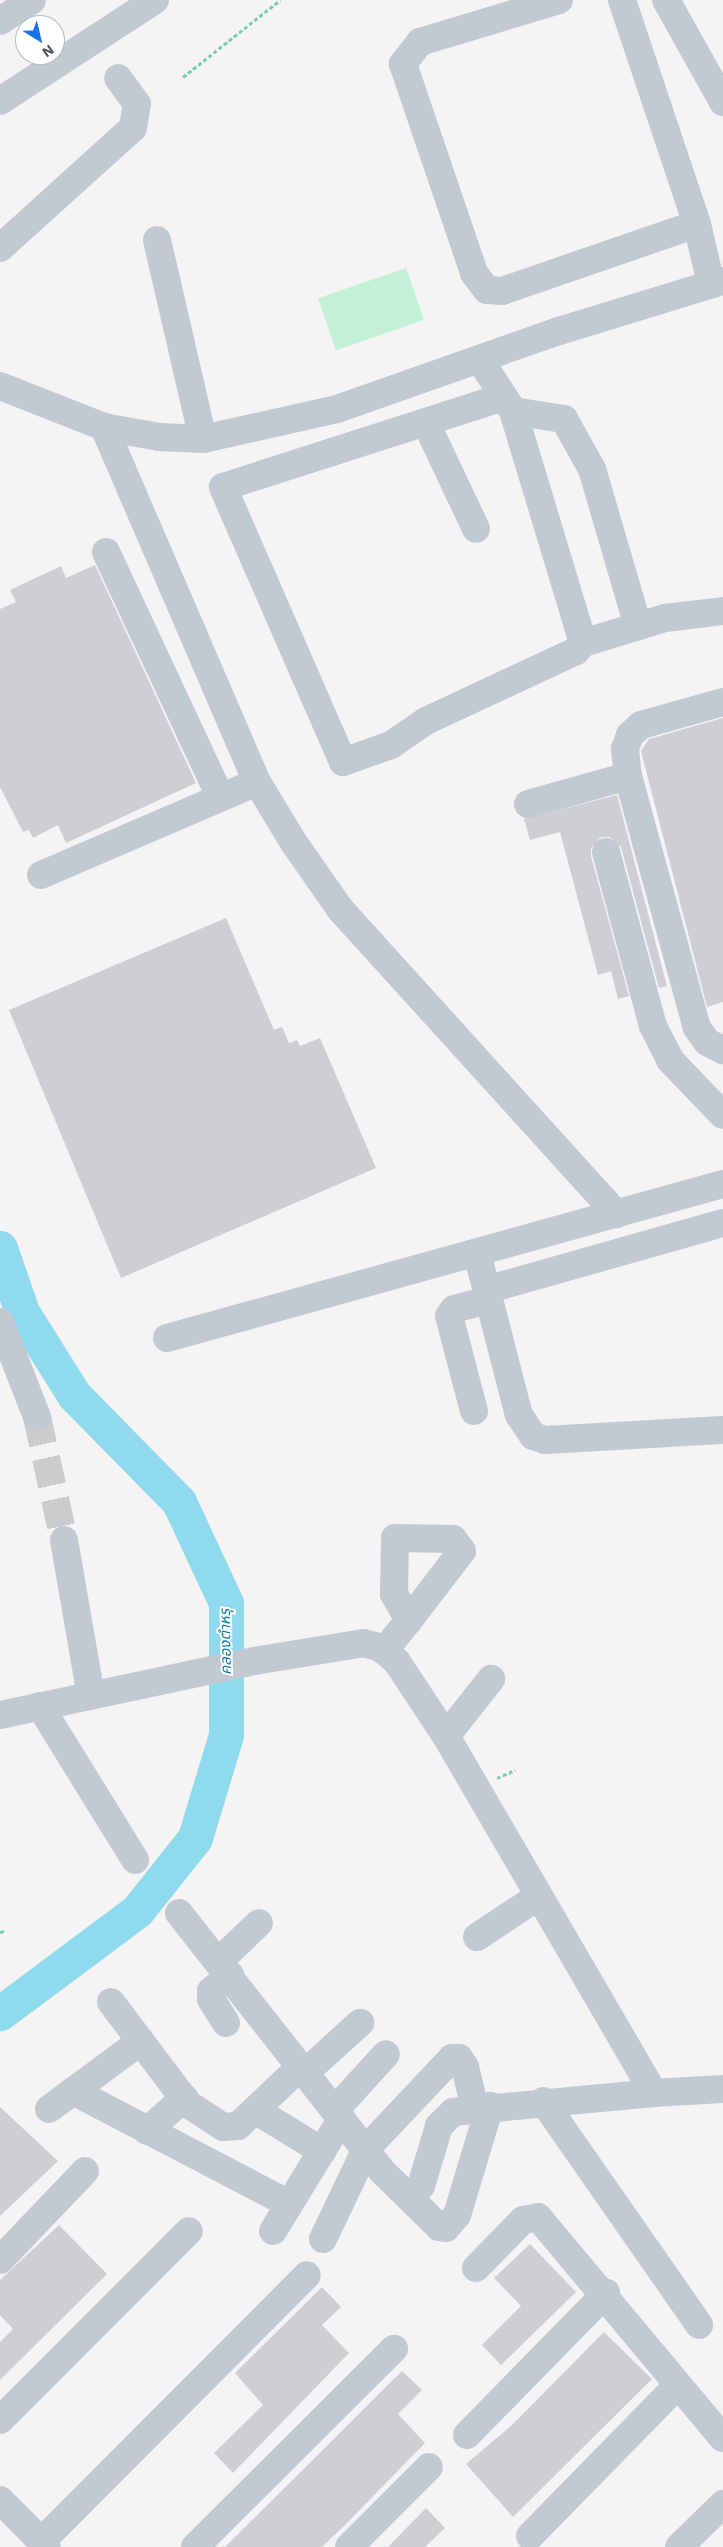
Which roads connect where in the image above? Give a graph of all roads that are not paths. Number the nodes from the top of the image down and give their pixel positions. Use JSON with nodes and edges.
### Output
{"nodes":[{"id":1,"x":32,"y":0,"type":"edge"},
{"id":2,"x":155,"y":0,"type":"edge"},
{"id":3,"x":559,"y":0,"type":"edge"},
{"id":4,"x":622,"y":0,"type":"edge"},
{"id":5,"x":666,"y":0,"type":"edge"},
{"id":6,"x":0,"y":21,"type":"edge"},
{"id":7,"x":118,"y":78,"type":"dead end"},
{"id":8,"x":0,"y":101,"type":"edge"},
{"id":9,"x":723,"y":102,"type":"edge"},
{"id":10,"x":697,"y":224,"type":"junction"},
{"id":11,"x":157,"y":240,"type":"dead end"},
{"id":12,"x":0,"y":248,"type":"edge"},
{"id":13,"x":717,"y":282,"type":"edge"},
{"id":14,"x":480,"y":360,"type":"junction"},
{"id":15,"x":0,"y":386,"type":"edge"},
{"id":16,"x":508,"y":404,"type":"junction"},
{"id":17,"x":426,"y":423,"type":"junction"},
{"id":18,"x":104,"y":426,"type":"junction"},
{"id":19,"x":203,"y":439,"type":"junction"},
{"id":20,"x":476,"y":529,"type":"dead end"},
{"id":21,"x":106,"y":552,"type":"dead end"},
{"id":22,"x":723,"y":611,"type":"edge"},
{"id":23,"x":638,"y":626,"type":"junction"},
{"id":24,"x":583,"y":643,"type":"junction"},
{"id":25,"x":723,"y":702,"type":"edge"},
{"id":26,"x":628,"y":776,"type":"junction"},
{"id":27,"x":257,"y":782,"type":"junction"},
{"id":28,"x":220,"y":798,"type":"junction"},
{"id":29,"x":528,"y":804,"type":"dead end"},
{"id":30,"x":606,"y":852,"type":"dead end"},
{"id":31,"x":41,"y":875,"type":"dead end"},
{"id":32,"x":723,"y":1050,"type":"edge"},
{"id":33,"x":723,"y":1116,"type":"edge"},
{"id":34,"x":723,"y":1184,"type":"edge"},
{"id":35,"x":617,"y":1214,"type":"junction"},
{"id":36,"x":723,"y":1223,"type":"edge"},
{"id":37,"x":476,"y":1253,"type":"junction"},
{"id":38,"x":487,"y":1295,"type":"junction"},
{"id":39,"x":0,"y":1322,"type":"edge"},
{"id":40,"x":167,"y":1338,"type":"dead end"},
{"id":41,"x":474,"y":1411,"type":"dead end"},
{"id":42,"x":37,"y":1417,"type":"tunnel mouth"},
{"id":43,"x":723,"y":1430,"type":"edge"},
{"id":44,"x":64,"y":1540,"type":"tunnel mouth"},
{"id":45,"x":409,"y":1620,"type":"dead end"},
{"id":46,"x":384,"y":1651,"type":"junction"},
{"id":47,"x":491,"y":1679,"type":"dead end"},
{"id":48,"x":91,"y":1696,"type":"junction"},
{"id":49,"x":40,"y":1706,"type":"junction"},
{"id":50,"x":0,"y":1715,"type":"edge"},
{"id":51,"x":446,"y":1736,"type":"junction"},
{"id":52,"x":135,"y":1860,"type":"dead end"},
{"id":53,"x":539,"y":1896,"type":"junction"},
{"id":54,"x":179,"y":1913,"type":"dead end"},
{"id":55,"x":259,"y":1923,"type":"dead end"},
{"id":56,"x":477,"y":1937,"type":"dead end"},
{"id":57,"x":224,"y":1968,"type":"junction"},
{"id":58,"x":111,"y":2002,"type":"dead end"},
{"id":59,"x":226,"y":2023,"type":"dead end"},
{"id":60,"x":360,"y":2023,"type":"dead end"},
{"id":61,"x":140,"y":2041,"type":"junction"},
{"id":62,"x":386,"y":2054,"type":"dead end"},
{"id":63,"x":305,"y":2068,"type":"junction"},
{"id":64,"x":723,"y":2089,"type":"edge"},
{"id":65,"x":73,"y":2091,"type":"junction"},
{"id":66,"x":654,"y":2093,"type":"junction"},
{"id":67,"x":184,"y":2098,"type":"junction"},
{"id":68,"x":543,"y":2101,"type":"junction"},
{"id":69,"x":483,"y":2107,"type":"junction"},
{"id":70,"x":49,"y":2109,"type":"dead end"},
{"id":71,"x":255,"y":2110,"type":"junction"},
{"id":72,"x":339,"y":2114,"type":"junction"},
{"id":73,"x":147,"y":2131,"type":"junction"},
{"id":74,"x":366,"y":2149,"type":"junction"},
{"id":75,"x":322,"y":2151,"type":"junction"},
{"id":76,"x":86,"y":2171,"type":"dead end"},
{"id":77,"x":421,"y":2186,"type":"dead end"},
{"id":78,"x":289,"y":2204,"type":"junction"},
{"id":79,"x":189,"y":2230,"type":"dead end"},
{"id":80,"x":273,"y":2231,"type":"dead end"},
{"id":81,"x":323,"y":2239,"type":"dead end"},
{"id":82,"x":0,"y":2260,"type":"edge"},
{"id":83,"x":476,"y":2268,"type":"dead end"},
{"id":84,"x":306,"y":2276,"type":"dead end"},
{"id":85,"x":606,"y":2293,"type":"junction"},
{"id":86,"x":699,"y":2325,"type":"dead end"},
{"id":87,"x":394,"y":2348,"type":"dead end"},
{"id":88,"x":678,"y":2385,"type":"junction"},
{"id":89,"x":0,"y":2420,"type":"edge"},
{"id":90,"x":468,"y":2435,"type":"dead end"},
{"id":91,"x":723,"y":2438,"type":"edge"},
{"id":92,"x":429,"y":2467,"type":"dead end"},
{"id":93,"x":0,"y":2500,"type":"edge"},
{"id":94,"x":723,"y":2504,"type":"edge"},
{"id":95,"x":530,"y":2536,"type":"dead end"},
{"id":96,"x":44,"y":2544,"type":"edge"},
{"id":97,"x":195,"y":2547,"type":"edge"},
{"id":98,"x":349,"y":2547,"type":"edge"},
{"id":99,"x":679,"y":2547,"type":"edge"}],
"edges":[{"from":1,"to":6,"type":"street"},
{"from":2,"to":8,"type":"street"},
{"from":3,"to":10,"type":"street"},
{"from":4,"to":10,"type":"street"},
{"from":5,"to":9,"type":"street"},
{"from":7,"to":12,"type":"street"},
{"from":10,"to":13,"type":"street"},
{"from":11,"to":19,"type":"street"},
{"from":13,"to":14,"type":"street"},
{"from":14,"to":16,"type":"street"},
{"from":14,"to":19,"type":"street"},
{"from":15,"to":18,"type":"street"},
{"from":16,"to":17,"type":"street"},
{"from":16,"to":23,"type":"street"},
{"from":16,"to":24,"type":"street"},
{"from":17,"to":20,"type":"street"},
{"from":17,"to":24,"type":"street"},
{"from":18,"to":19,"type":"street"},
{"from":18,"to":27,"type":"street"},
{"from":21,"to":28,"type":"street"},
{"from":22,"to":23,"type":"street"},
{"from":23,"to":24,"type":"street"},
{"from":25,"to":26,"type":"street"},
{"from":26,"to":29,"type":"street"},
{"from":26,"to":32,"type":"street"},
{"from":27,"to":28,"type":"street"},
{"from":27,"to":35,"type":"street"},
{"from":28,"to":31,"type":"street"},
{"from":30,"to":33,"type":"street"},
{"from":34,"to":35,"type":"street"},
{"from":35,"to":37,"type":"street"},
{"from":36,"to":38,"type":"street"},
{"from":37,"to":38,"type":"street"},
{"from":37,"to":40,"type":"street"},
{"from":38,"to":41,"type":"street"},
{"from":38,"to":43,"type":"street"},
{"from":39,"to":42,"type":"street"},
{"from":44,"to":48,"type":"street"},
{"from":45,"to":46,"type":"street"},
{"from":46,"to":48,"type":"street"},
{"from":46,"to":51,"type":"street"},
{"from":47,"to":51,"type":"street"},
{"from":48,"to":49,"type":"street"},
{"from":49,"to":50,"type":"street"},
{"from":49,"to":52,"type":"street"},
{"from":51,"to":53,"type":"street"},
{"from":53,"to":56,"type":"street"},
{"from":53,"to":66,"type":"street"},
{"from":54,"to":57,"type":"street"},
{"from":55,"to":57,"type":"street"},
{"from":57,"to":59,"type":"street"},
{"from":57,"to":63,"type":"street"},
{"from":58,"to":61,"type":"street"},
{"from":60,"to":63,"type":"street"},
{"from":61,"to":65,"type":"street"},
{"from":61,"to":67,"type":"street"},
{"from":62,"to":72,"type":"street"},
{"from":63,"to":71,"type":"street"},
{"from":63,"to":72,"type":"street"},
{"from":64,"to":66,"type":"street"},
{"from":65,"to":70,"type":"street"},
{"from":65,"to":73,"type":"street"},
{"from":66,"to":68,"type":"street"},
{"from":67,"to":71,"type":"street"},
{"from":67,"to":73,"type":"street"},
{"from":68,"to":69,"type":"street"},
{"from":68,"to":86,"type":"street"},
{"from":69,"to":74,"type":"street"},
{"from":69,"to":74,"type":"street"},
{"from":69,"to":77,"type":"street"},
{"from":71,"to":75,"type":"street"},
{"from":72,"to":74,"type":"street"},
{"from":72,"to":75,"type":"street"},
{"from":73,"to":78,"type":"street"},
{"from":74,"to":81,"type":"street"},
{"from":75,"to":78,"type":"street"},
{"from":76,"to":82,"type":"street"},
{"from":78,"to":80,"type":"street"},
{"from":79,"to":89,"type":"street"},
{"from":83,"to":85,"type":"street"},
{"from":84,"to":96,"type":"street"},
{"from":85,"to":88,"type":"street"},
{"from":85,"to":90,"type":"street"},
{"from":87,"to":97,"type":"street"},
{"from":88,"to":91,"type":"street"},
{"from":88,"to":95,"type":"street"},
{"from":92,"to":98,"type":"street"},
{"from":93,"to":96,"type":"street"},
{"from":94,"to":99,"type":"street"}]}
